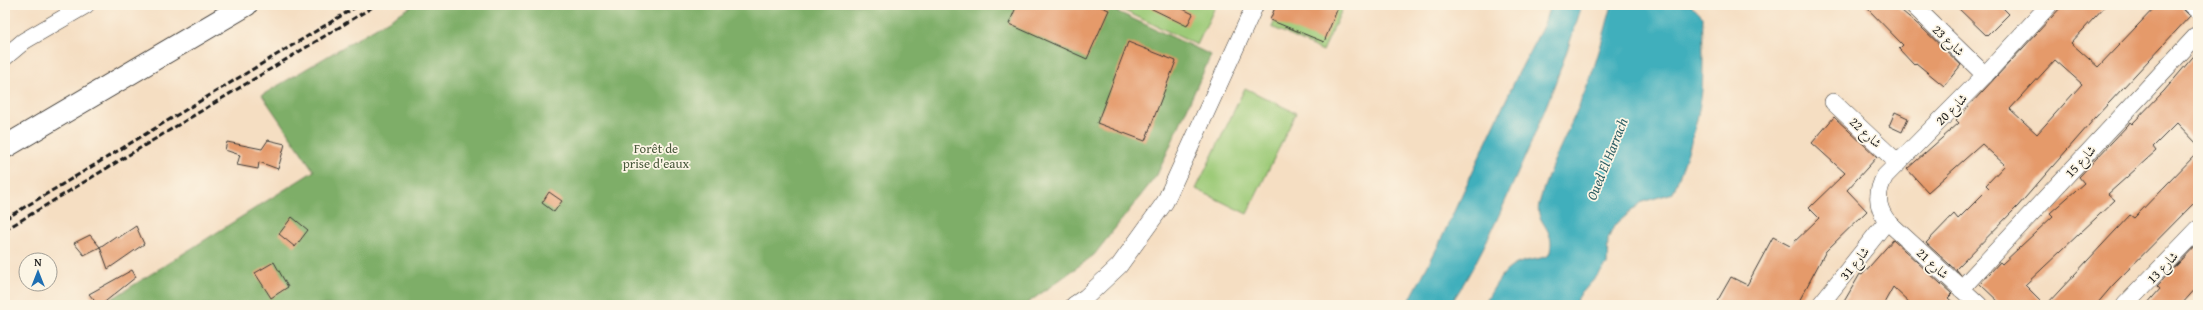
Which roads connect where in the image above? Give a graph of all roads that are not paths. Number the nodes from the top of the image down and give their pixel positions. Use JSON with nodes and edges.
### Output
{"nodes":[{"id":1,"x":86,"y":5,"type":"edge"},
{"id":2,"x":246,"y":5,"type":"edge"},
{"id":3,"x":1255,"y":5,"type":"edge"},
{"id":4,"x":1913,"y":5,"type":"edge"},
{"id":5,"x":2049,"y":5,"type":"edge"},
{"id":6,"x":2192,"y":5,"type":"edge"},
{"id":7,"x":2198,"y":10,"type":"edge"},
{"id":8,"x":2198,"y":34,"type":"edge"},
{"id":9,"x":5,"y":57,"type":"edge"},
{"id":10,"x":1985,"y":75,"type":"junction"},
{"id":11,"x":1833,"y":102,"type":"dead end"},
{"id":12,"x":5,"y":147,"type":"edge"},
{"id":13,"x":1898,"y":163,"type":"junction"},
{"id":14,"x":1887,"y":221,"type":"junction"},
{"id":15,"x":2198,"y":229,"type":"edge"},
{"id":16,"x":1961,"y":289,"type":"junction"},
{"id":17,"x":1074,"y":305,"type":"edge"},
{"id":18,"x":1820,"y":305,"type":"edge"},
{"id":19,"x":1979,"y":305,"type":"edge"},
{"id":20,"x":2126,"y":305,"type":"edge"}],
"edges":[{"from":1,"to":9,"type":"street"},
{"from":2,"to":12,"type":"main road"},
{"from":3,"to":17,"type":"street"},
{"from":4,"to":10,"type":"street","name":"شارع 23"},
{"from":5,"to":10,"type":"street","name":"شارع 20"},
{"from":6,"to":7,"type":"street"},
{"from":8,"to":16,"type":"street","name":"شارع 15"},
{"from":10,"to":13,"type":"street","name":"شارع 20"},
{"from":11,"to":13,"type":"street","name":"شارع 22"},
{"from":13,"to":14,"type":"street","name":"شارع 20"},
{"from":14,"to":16,"type":"street","name":"شارع 21"},
{"from":14,"to":18,"type":"street","name":"شارع 31"},
{"from":15,"to":20,"type":"street","name":"شارع 13"},
{"from":16,"to":19,"type":"street","name":"شارع 21"}]}
